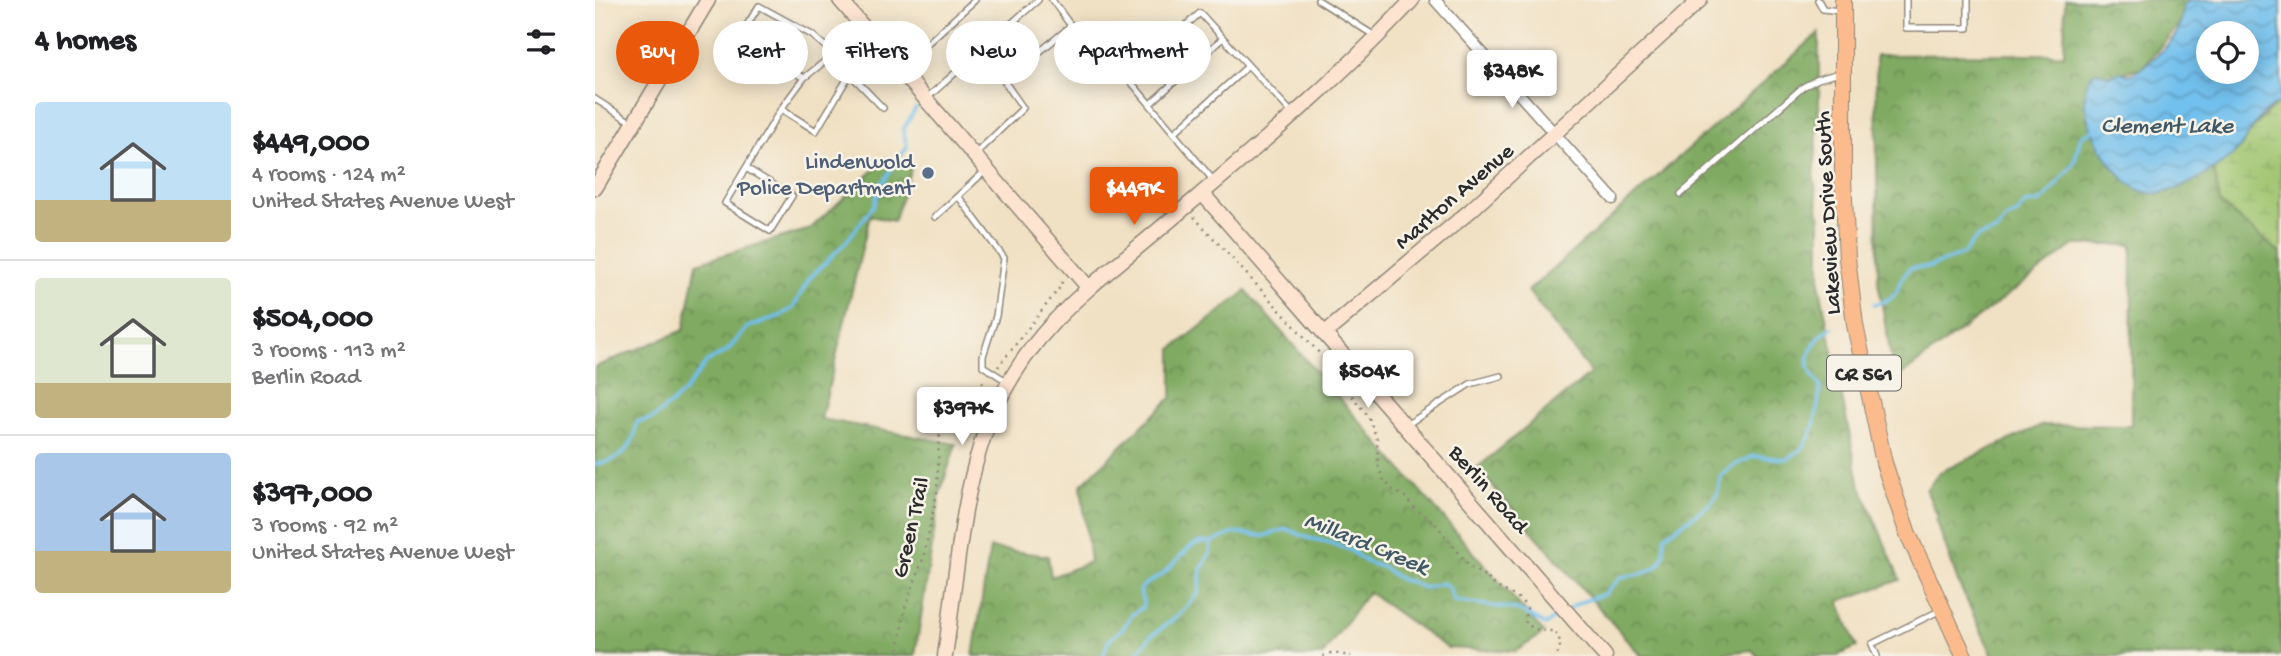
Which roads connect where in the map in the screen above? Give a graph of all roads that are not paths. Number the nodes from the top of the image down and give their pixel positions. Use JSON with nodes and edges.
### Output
{"nodes":[{"id":1,"x":708,"y":0,"type":"edge"},
{"id":2,"x":841,"y":0,"type":"edge"},
{"id":3,"x":975,"y":0,"type":"edge"},
{"id":4,"x":1025,"y":0,"type":"edge"},
{"id":5,"x":1038,"y":0,"type":"edge"},
{"id":6,"x":1052,"y":0,"type":"edge"},
{"id":7,"x":1318,"y":0,"type":"edge"},
{"id":8,"x":1412,"y":0,"type":"edge"},
{"id":9,"x":1435,"y":0,"type":"edge"},
{"id":10,"x":1700,"y":0,"type":"edge"},
{"id":11,"x":1818,"y":0,"type":"edge"},
{"id":12,"x":1906,"y":0,"type":"edge"},
{"id":13,"x":1968,"y":0,"type":"edge"},
{"id":14,"x":1843,"y":6,"type":"edge"},
{"id":15,"x":1030,"y":7,"type":"junction"},
{"id":16,"x":749,"y":21,"type":"edge"},
{"id":17,"x":787,"y":21,"type":"edge"},
{"id":18,"x":859,"y":21,"type":"edge"},
{"id":19,"x":808,"y":32,"type":"edge"},
{"id":20,"x":1223,"y":38,"type":"junction"},
{"id":21,"x":1377,"y":38,"type":"junction"},
{"id":22,"x":932,"y":39,"type":"edge"},
{"id":23,"x":822,"y":43,"type":"edge"},
{"id":24,"x":822,"y":64,"type":"edge"},
{"id":25,"x":1248,"y":66,"type":"junction"},
{"id":26,"x":1843,"y":72,"type":"junction"},
{"id":27,"x":808,"y":75,"type":"edge"},
{"id":28,"x":800,"y":84,"type":"edge"},
{"id":29,"x":843,"y":84,"type":"edge"},
{"id":30,"x":859,"y":84,"type":"edge"},
{"id":31,"x":913,"y":84,"type":"edge"},
{"id":32,"x":595,"y":99,"type":"edge"},
{"id":33,"x":926,"y":99,"type":"junction"},
{"id":34,"x":1150,"y":104,"type":"junction"},
{"id":35,"x":883,"y":108,"type":"dead end"},
{"id":36,"x":781,"y":109,"type":"junction"},
{"id":37,"x":1293,"y":113,"type":"junction"},
{"id":38,"x":634,"y":124,"type":"junction"},
{"id":39,"x":1174,"y":132,"type":"junction"},
{"id":40,"x":1555,"y":135,"type":"junction"},
{"id":41,"x":974,"y":155,"type":"junction"},
{"id":42,"x":601,"y":165,"type":"edge"},
{"id":43,"x":746,"y":168,"type":"junction"},
{"id":44,"x":987,"y":170,"type":"junction"},
{"id":45,"x":1214,"y":182,"type":"junction"},
{"id":46,"x":595,"y":188,"type":"edge"},
{"id":47,"x":1202,"y":193,"type":"junction"},
{"id":48,"x":1681,"y":194,"type":"dead end"},
{"id":49,"x":958,"y":196,"type":"junction"},
{"id":50,"x":1613,"y":199,"type":"dead end"},
{"id":51,"x":935,"y":217,"type":"dead end"},
{"id":52,"x":1088,"y":287,"type":"junction"},
{"id":53,"x":1324,"y":334,"type":"junction"},
{"id":54,"x":1501,"y":376,"type":"dead end"},
{"id":55,"x":1009,"y":382,"type":"junction"},
{"id":56,"x":1405,"y":426,"type":"junction"},
{"id":57,"x":1942,"y":610,"type":"junction"},
{"id":58,"x":945,"y":656,"type":"edge"},
{"id":59,"x":1605,"y":656,"type":"edge"},
{"id":60,"x":1877,"y":656,"type":"edge"},
{"id":61,"x":1964,"y":656,"type":"edge"}],
"edges":[{"from":1,"to":38,"type":"street"},
{"from":2,"to":18,"type":"street"},
{"from":3,"to":22,"type":"lane"},
{"from":4,"to":15,"type":"lane"},
{"from":5,"to":15,"type":"lane"},
{"from":6,"to":41,"type":"lane"},
{"from":7,"to":21,"type":"lane"},
{"from":8,"to":21,"type":"street"},
{"from":9,"to":40,"type":"street"},
{"from":10,"to":40,"type":"street","name":"Marlton Avenue"},
{"from":11,"to":14,"type":"lane"},
{"from":12,"to":13,"type":"lane"},
{"from":14,"to":26,"type":"main road","name":"Lakeview Drive South","number":"CR 561"},
{"from":15,"to":33,"type":"lane"},
{"from":16,"to":17,"type":"lane"},
{"from":19,"to":23,"type":"lane"},
{"from":20,"to":25,"type":"lane"},
{"from":20,"to":34,"type":"lane"},
{"from":20,"to":34,"type":"lane"},
{"from":21,"to":37,"type":"street"},
{"from":24,"to":27,"type":"lane"},
{"from":25,"to":37,"type":"lane"},
{"from":25,"to":39,"type":"lane"},
{"from":26,"to":48,"type":"lane"},
{"from":26,"to":57,"type":"main road","name":"Lakeview Drive South","number":"CR 561"},
{"from":28,"to":36,"type":"lane"},
{"from":29,"to":36,"type":"lane"},
{"from":30,"to":35,"type":"lane"},
{"from":31,"to":33,"type":"street"},
{"from":32,"to":38,"type":"lane"},
{"from":33,"to":41,"type":"street"},
{"from":34,"to":39,"type":"lane"},
{"from":36,"to":43,"type":"lane"},
{"from":37,"to":45,"type":"street"},
{"from":38,"to":42,"type":"street"},
{"from":39,"to":45,"type":"lane"},
{"from":40,"to":50,"type":"street"},
{"from":40,"to":53,"type":"street","name":"Marlton Avenue"},
{"from":41,"to":44,"type":"street"},
{"from":42,"to":46,"type":"street"},
{"from":43,"to":43,"type":"lane"},
{"from":44,"to":49,"type":"lane"},
{"from":44,"to":52,"type":"street"},
{"from":45,"to":47,"type":"street"},
{"from":47,"to":52,"type":"street"},
{"from":47,"to":53,"type":"street","name":"Berlin Road"},
{"from":49,"to":51,"type":"lane"},
{"from":49,"to":55,"type":"lane"},
{"from":52,"to":55,"type":"street"},
{"from":53,"to":56,"type":"street","name":"Berlin Road"},
{"from":54,"to":56,"type":"lane"},
{"from":55,"to":58,"type":"street"},
{"from":56,"to":59,"type":"street","name":"Berlin Road"},
{"from":57,"to":60,"type":"lane"},
{"from":57,"to":61,"type":"main road","name":"Lakeview Drive South","number":"CR 561"}]}
